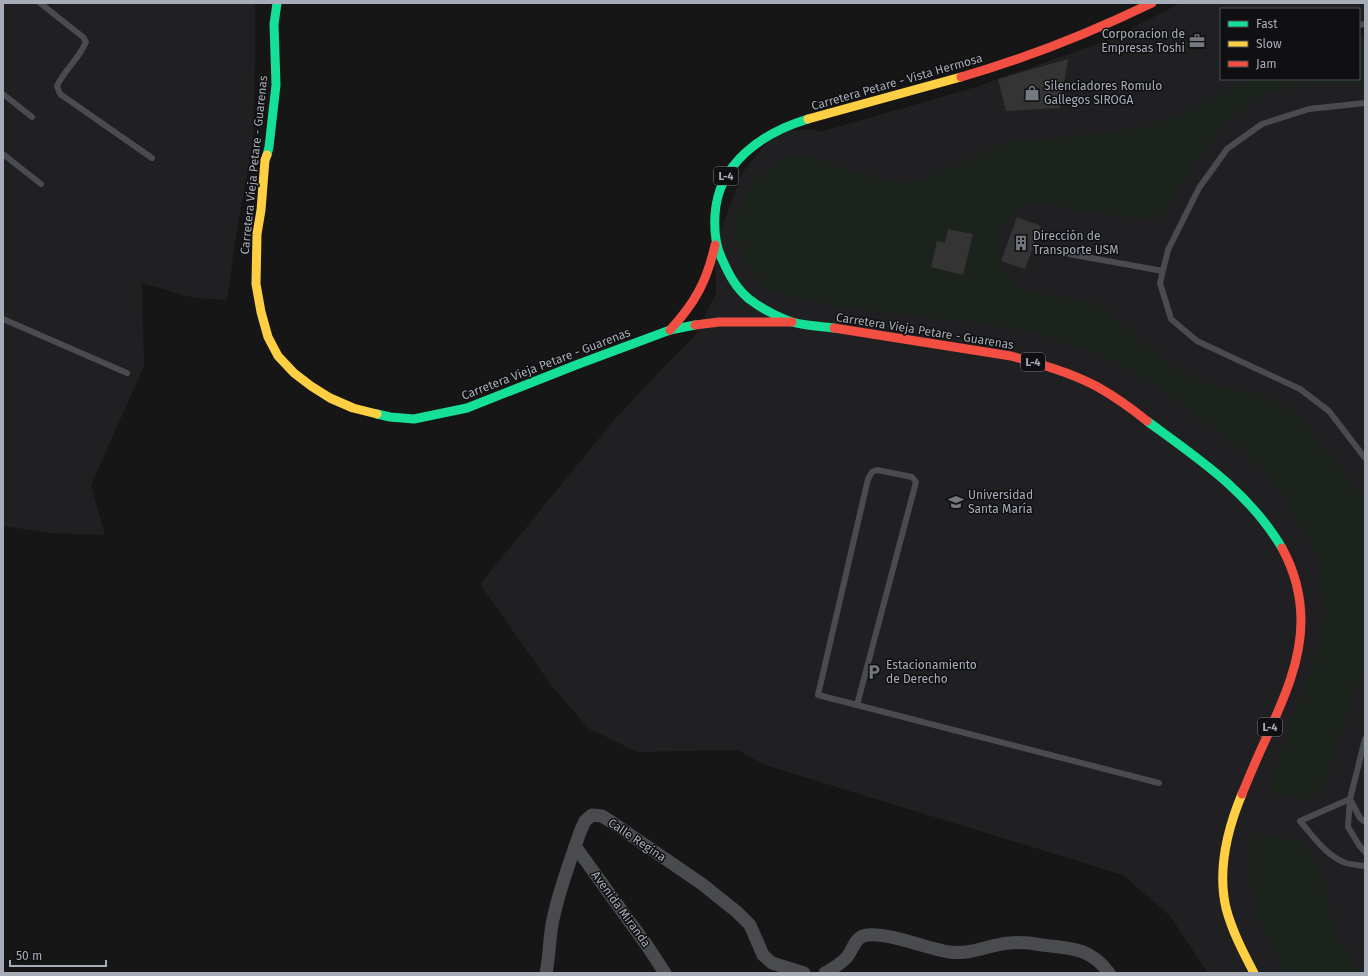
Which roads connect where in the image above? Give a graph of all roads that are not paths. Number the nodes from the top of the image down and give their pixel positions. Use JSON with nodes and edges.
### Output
{"nodes":[{"id":1,"x":40,"y":3,"type":"edge"},
{"id":2,"x":277,"y":3,"type":"edge"},
{"id":3,"x":1152,"y":3,"type":"edge"},
{"id":4,"x":3,"y":94,"type":"edge"},
{"id":5,"x":1365,"y":103,"type":"edge"},
{"id":6,"x":32,"y":117,"type":"dead end"},
{"id":7,"x":3,"y":154,"type":"edge"},
{"id":8,"x":152,"y":158,"type":"dead end"},
{"id":9,"x":41,"y":184,"type":"dead end"},
{"id":10,"x":715,"y":245,"type":"junction"},
{"id":11,"x":1069,"y":254,"type":"dead end"},
{"id":12,"x":1163,"y":271,"type":"junction"},
{"id":13,"x":3,"y":319,"type":"edge"},
{"id":14,"x":792,"y":322,"type":"junction"},
{"id":15,"x":670,"y":330,"type":"junction"},
{"id":16,"x":127,"y":373,"type":"dead end"},
{"id":17,"x":1365,"y":458,"type":"edge"},
{"id":18,"x":857,"y":705,"type":"junction"},
{"id":19,"x":1365,"y":739,"type":"edge"},
{"id":20,"x":1159,"y":783,"type":"dead end"},
{"id":21,"x":1350,"y":799,"type":"junction"},
{"id":22,"x":1365,"y":822,"type":"edge"},
{"id":23,"x":575,"y":846,"type":"junction"},
{"id":24,"x":1365,"y":852,"type":"edge"},
{"id":25,"x":1365,"y":866,"type":"edge"},
{"id":26,"x":546,"y":973,"type":"edge"},
{"id":27,"x":665,"y":973,"type":"edge"},
{"id":28,"x":804,"y":973,"type":"edge"},
{"id":29,"x":825,"y":973,"type":"edge"},
{"id":30,"x":1109,"y":973,"type":"edge"},
{"id":31,"x":1254,"y":973,"type":"edge"}],
"edges":[{"from":1,"to":8,"type":"lane"},
{"from":2,"to":15,"type":"main road","name":"Carretera Vieja Petare - Guarenas"},
{"from":3,"to":10,"type":"main road","name":"Carretera Petare - Vista Hermosa","number":"L-4"},
{"from":4,"to":6,"type":"lane"},
{"from":5,"to":12,"type":"lane"},
{"from":7,"to":9,"type":"lane"},
{"from":10,"to":14,"type":"main road","number":"L-4"},
{"from":10,"to":15,"type":"main road"},
{"from":11,"to":12,"type":"lane"},
{"from":12,"to":17,"type":"lane"},
{"from":13,"to":16,"type":"lane"},
{"from":14,"to":15,"type":"main road","name":"Carretera Vieja Petare - Guarenas"},
{"from":14,"to":31,"type":"main road","name":"Carretera Vieja Petare - Guarenas","number":"L-4"},
{"from":18,"to":18,"type":"lane"},
{"from":18,"to":20,"type":"lane"},
{"from":19,"to":21,"type":"lane"},
{"from":21,"to":22,"type":"lane"},
{"from":21,"to":24,"type":"lane"},
{"from":21,"to":25,"type":"lane"},
{"from":23,"to":26,"type":"street","name":"Calle Regina"},
{"from":23,"to":27,"type":"street","name":"Avenida Miranda"},
{"from":23,"to":28,"type":"street","name":"Calle Regina"},
{"from":29,"to":30,"type":"street"}]}
